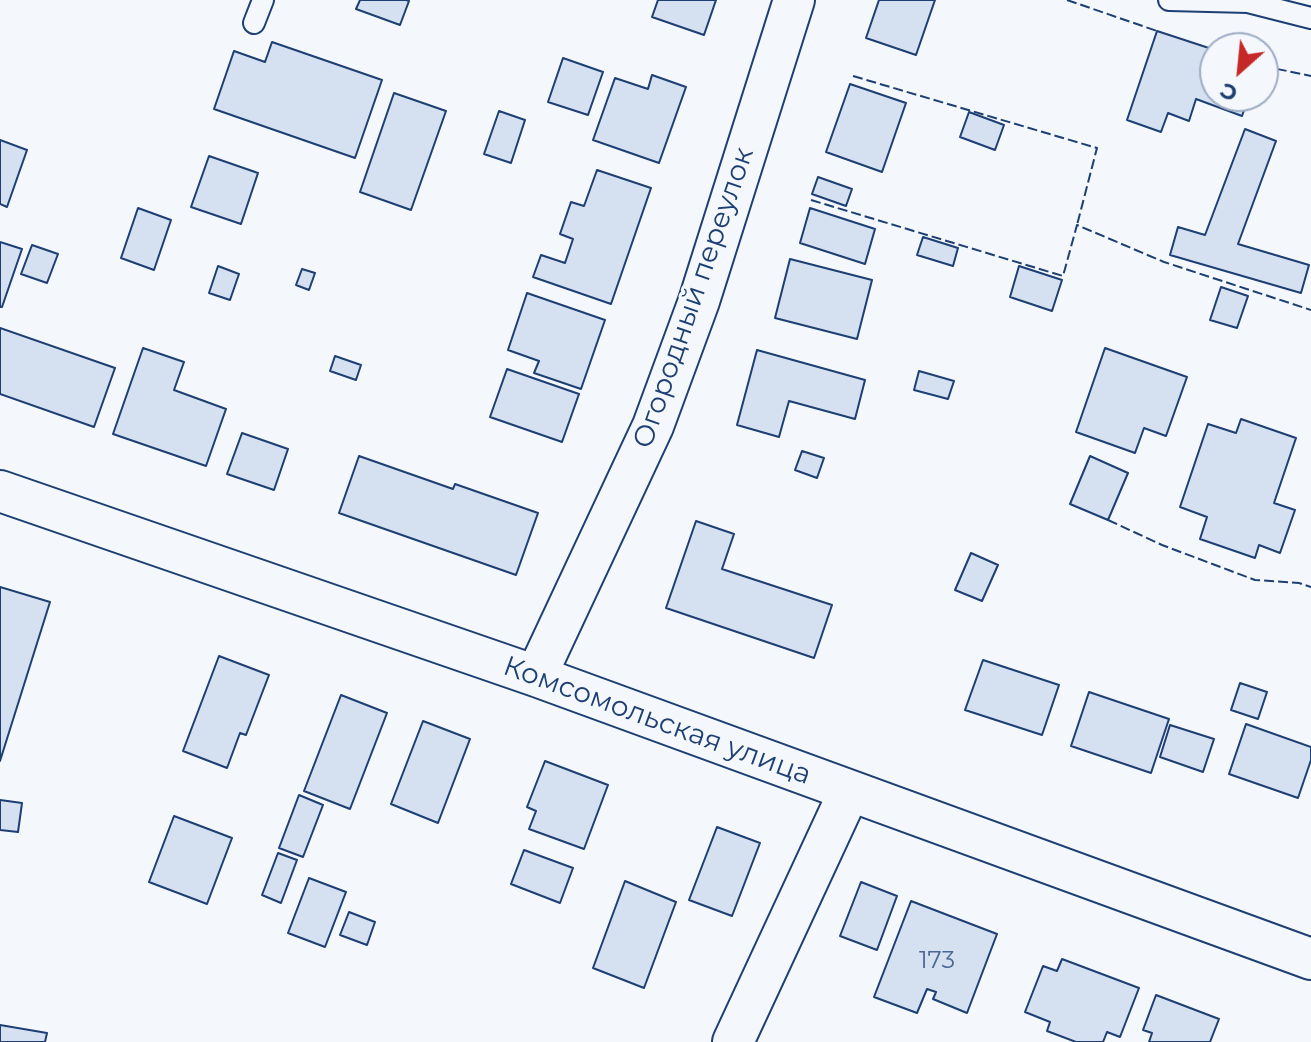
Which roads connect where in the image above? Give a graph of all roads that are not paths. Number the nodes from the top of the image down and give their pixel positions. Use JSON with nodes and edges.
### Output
{"nodes":[{"id":1,"x":263,"y":0,"type":"edge"},
{"id":2,"x":794,"y":0,"type":"edge"},
{"id":3,"x":1169,"y":0,"type":"edge"},
{"id":4,"x":1249,"y":1,"type":"edge"},
{"id":5,"x":1311,"y":18,"type":"edge"},
{"id":6,"x":254,"y":23,"type":"dead end"},
{"id":7,"x":0,"y":491,"type":"edge"},
{"id":8,"x":536,"y":676,"type":"junction"},
{"id":9,"x":849,"y":792,"type":"junction"},
{"id":10,"x":1311,"y":959,"type":"edge"},
{"id":11,"x":733,"y":1042,"type":"edge"}],
"edges":[{"from":1,"to":6,"type":"lane"},
{"from":2,"to":8,"type":"street","name":"Огородный переулок"},
{"from":3,"to":4,"type":"lane"},
{"from":4,"to":5,"type":"lane"},
{"from":7,"to":8,"type":"street","name":"Комсомольская улица"},
{"from":8,"to":9,"type":"street","name":"Комсомольская улица"},
{"from":9,"to":10,"type":"street","name":"Комсомольская улица"},
{"from":9,"to":11,"type":"street"}]}
